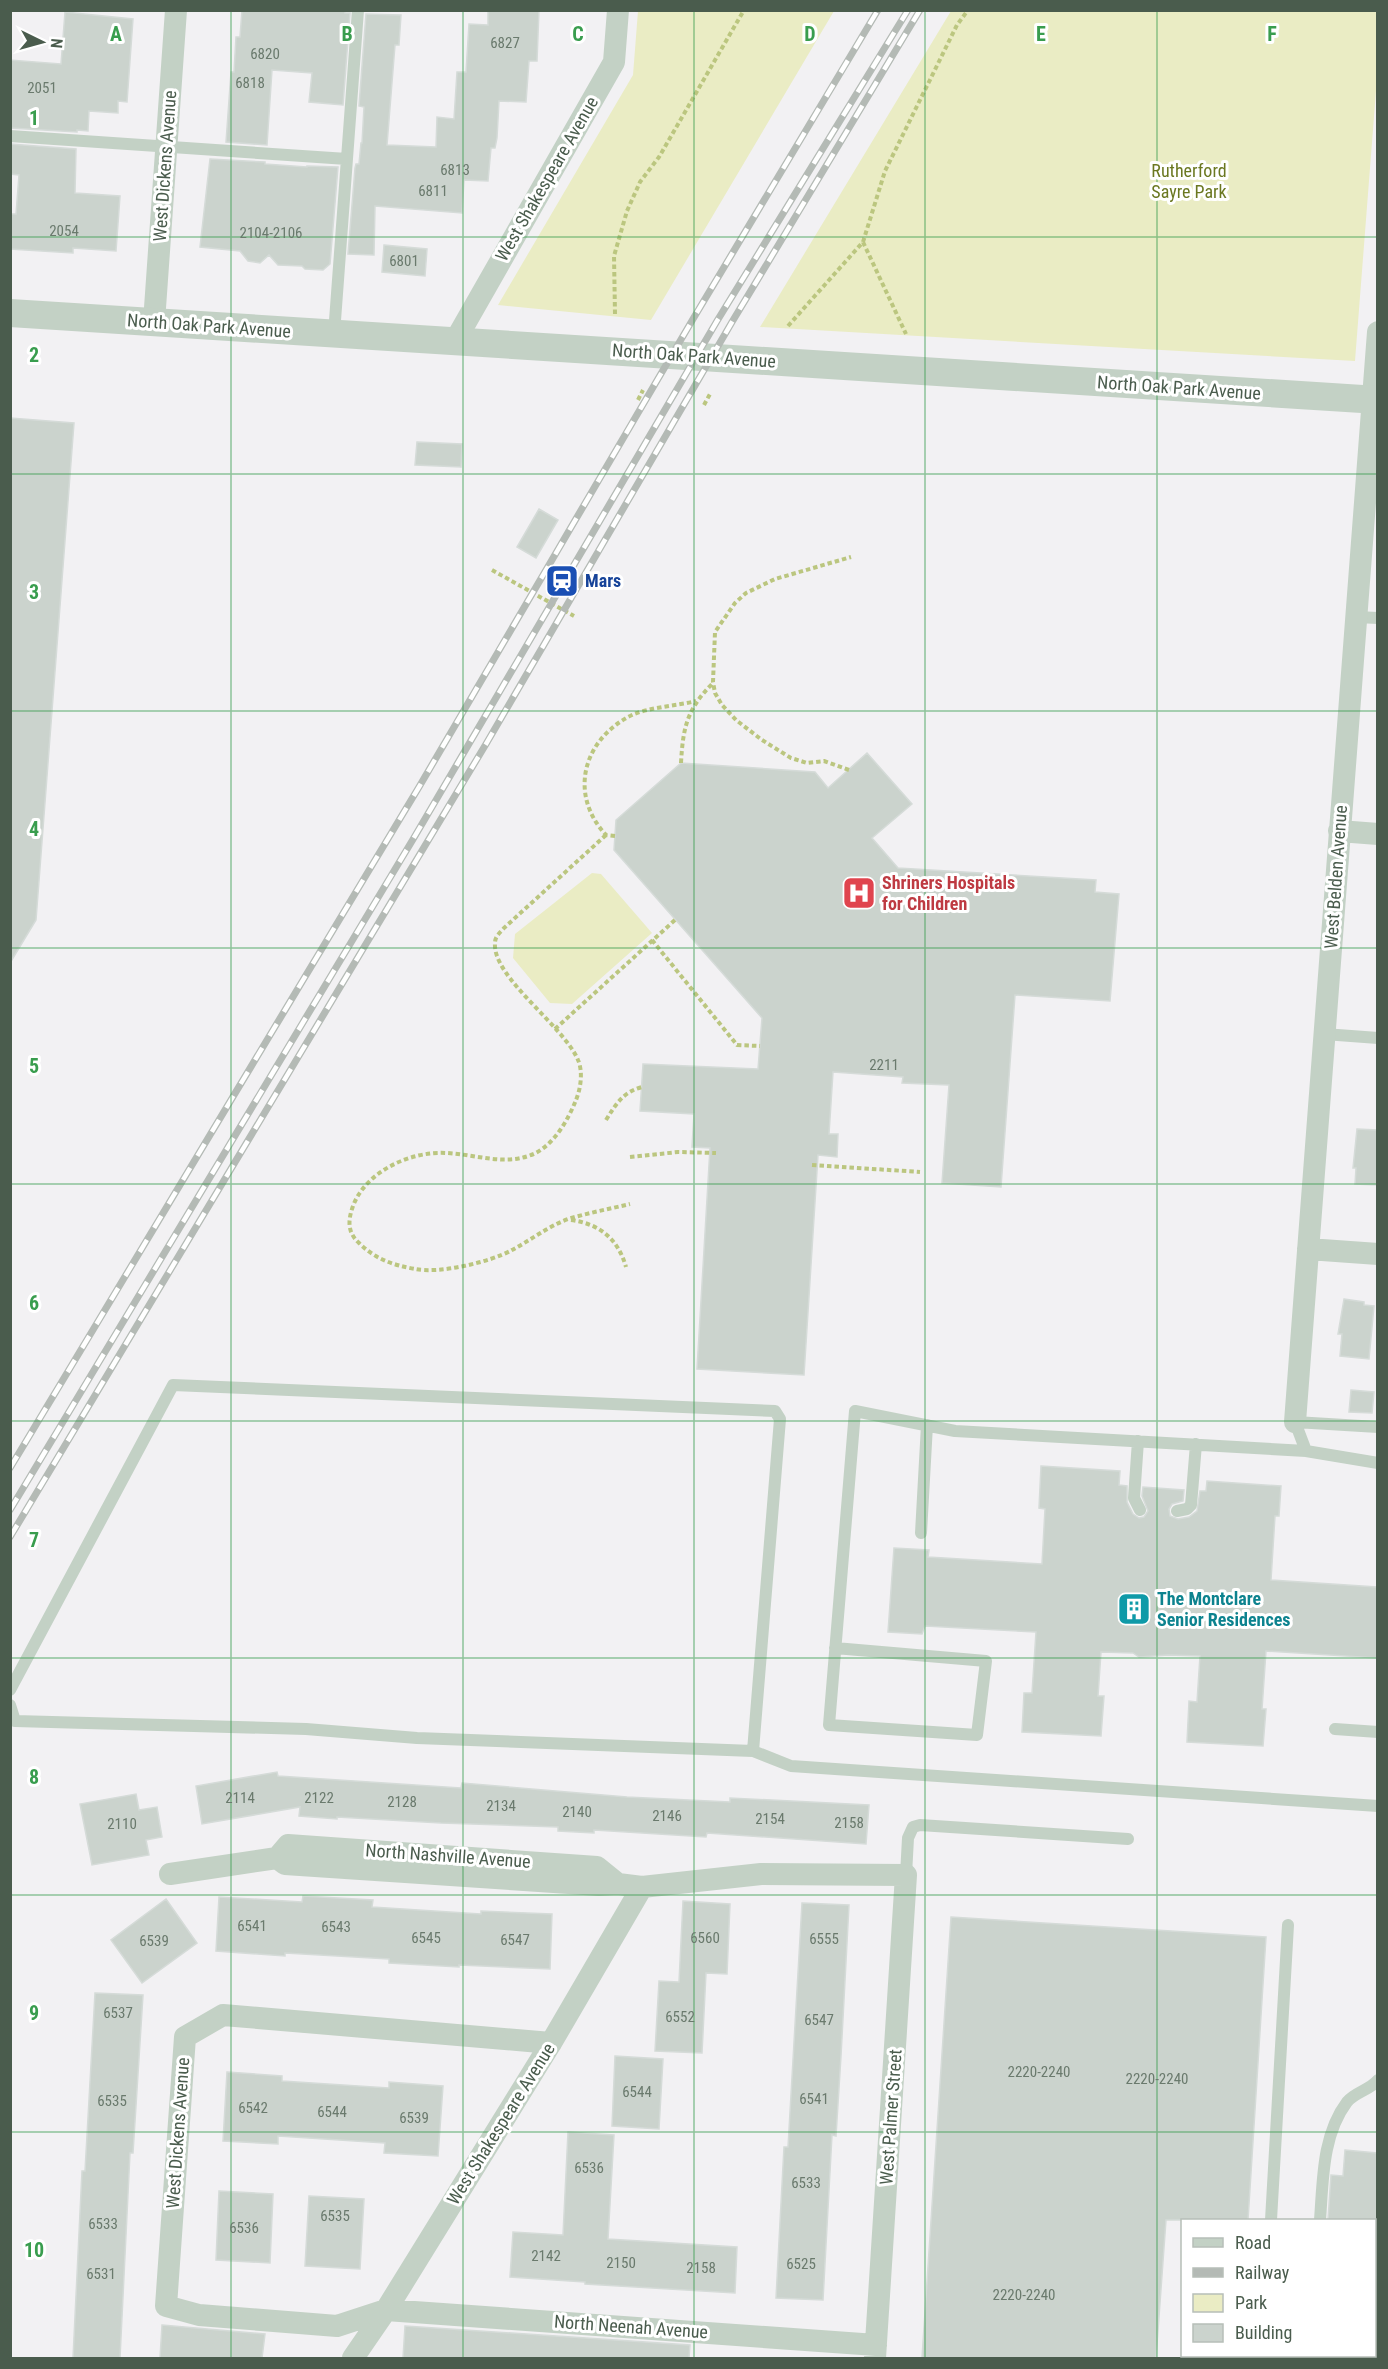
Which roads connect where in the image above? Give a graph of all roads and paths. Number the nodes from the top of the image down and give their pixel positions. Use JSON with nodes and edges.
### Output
{"nodes":[{"id":1,"x":176,"y":10,"type":"edge"},
{"id":2,"x":358,"y":10,"type":"edge"},
{"id":3,"x":618,"y":10,"type":"edge"},
{"id":4,"x":744,"y":10,"type":"edge"},
{"id":5,"x":968,"y":10,"type":"edge"},
{"id":6,"x":10,"y":136,"type":"edge"},
{"id":7,"x":167,"y":147,"type":"junction"},
{"id":8,"x":347,"y":159,"type":"junction"},
{"id":9,"x":862,"y":242,"type":"junction"},
{"id":10,"x":10,"y":313,"type":"edge"},
{"id":11,"x":615,"y":314,"type":"dead end"},
{"id":12,"x":154,"y":322,"type":"junction"},
{"id":13,"x":788,"y":326,"type":"dead end"},
{"id":14,"x":1377,"y":332,"type":"edge"},
{"id":15,"x":334,"y":334,"type":"junction"},
{"id":16,"x":906,"y":334,"type":"dead end"},
{"id":17,"x":455,"y":341,"type":"junction"},
{"id":18,"x":644,"y":390,"type":"dead end"},
{"id":19,"x":710,"y":394,"type":"dead end"},
{"id":20,"x":638,"y":400,"type":"dead end"},
{"id":21,"x":1375,"y":400,"type":"edge"},
{"id":22,"x":704,"y":405,"type":"dead end"},
{"id":23,"x":851,"y":557,"type":"dead end"},
{"id":24,"x":492,"y":570,"type":"dead end"},
{"id":25,"x":574,"y":616,"type":"dead end"},
{"id":26,"x":1367,"y":617,"type":"edge"},
{"id":27,"x":713,"y":682,"type":"junction"},
{"id":28,"x":696,"y":701,"type":"junction"},
{"id":29,"x":681,"y":763,"type":"dead end"},
{"id":30,"x":849,"y":770,"type":"dead end"},
{"id":31,"x":1339,"y":831,"type":"junction"},
{"id":32,"x":1377,"y":834,"type":"edge"},
{"id":33,"x":606,"y":835,"type":"junction"},
{"id":34,"x":615,"y":836,"type":"dead end"},
{"id":35,"x":675,"y":920,"type":"dead end"},
{"id":36,"x":652,"y":940,"type":"junction"},
{"id":37,"x":555,"y":1029,"type":"junction"},
{"id":38,"x":1324,"y":1034,"type":"junction"},
{"id":39,"x":1377,"y":1038,"type":"edge"},
{"id":40,"x":760,"y":1046,"type":"dead end"},
{"id":41,"x":642,"y":1087,"type":"dead end"},
{"id":42,"x":606,"y":1120,"type":"dead end"},
{"id":43,"x":716,"y":1153,"type":"dead end"},
{"id":44,"x":630,"y":1157,"type":"dead end"},
{"id":45,"x":812,"y":1165,"type":"dead end"},
{"id":46,"x":920,"y":1172,"type":"dead end"},
{"id":47,"x":630,"y":1204,"type":"dead end"},
{"id":48,"x":568,"y":1220,"type":"junction"},
{"id":49,"x":1308,"y":1249,"type":"junction"},
{"id":50,"x":1377,"y":1254,"type":"edge"},
{"id":51,"x":626,"y":1267,"type":"dead end"},
{"id":52,"x":1295,"y":1422,"type":"junction"},
{"id":53,"x":927,"y":1425,"type":"junction"},
{"id":54,"x":1377,"y":1427,"type":"edge"},
{"id":55,"x":1138,"y":1441,"type":"junction"},
{"id":56,"x":1196,"y":1444,"type":"junction"},
{"id":57,"x":1306,"y":1451,"type":"junction"},
{"id":58,"x":1377,"y":1463,"type":"edge"},
{"id":59,"x":1140,"y":1510,"type":"dead end"},
{"id":60,"x":1177,"y":1511,"type":"dead end"},
{"id":61,"x":921,"y":1533,"type":"dead end"},
{"id":62,"x":835,"y":1648,"type":"junction"},
{"id":63,"x":10,"y":1690,"type":"edge"},
{"id":64,"x":10,"y":1704,"type":"edge"},
{"id":65,"x":1335,"y":1729,"type":"dead end"},
{"id":66,"x":1377,"y":1732,"type":"edge"},
{"id":67,"x":753,"y":1751,"type":"junction"},
{"id":68,"x":1377,"y":1806,"type":"edge"},
{"id":69,"x":1128,"y":1839,"type":"dead end"},
{"id":70,"x":170,"y":1874,"type":"dead end"},
{"id":71,"x":906,"y":1875,"type":"junction"},
{"id":72,"x":642,"y":1887,"type":"junction"},
{"id":73,"x":1288,"y":1925,"type":"dead end"},
{"id":74,"x":551,"y":2043,"type":"junction"},
{"id":75,"x":1377,"y":2080,"type":"edge"},
{"id":76,"x":1271,"y":2219,"type":"edge"},
{"id":77,"x":1320,"y":2219,"type":"edge"},
{"id":78,"x":386,"y":2310,"type":"junction"},
{"id":79,"x":875,"y":2352,"type":"edge"},
{"id":80,"x":353,"y":2358,"type":"edge"}],
"edges":[{"from":1,"to":7,"type":"street","name":"West Dickens Avenue"},
{"from":2,"to":8,"type":"lane"},
{"from":3,"to":17,"type":"street","name":"West Shakespeare Avenue"},
{"from":4,"to":11,"type":"path"},
{"from":5,"to":9,"type":"path"},
{"from":6,"to":7,"type":"lane"},
{"from":7,"to":8,"type":"lane"},
{"from":7,"to":12,"type":"street","name":"West Dickens Avenue"},
{"from":8,"to":15,"type":"lane"},
{"from":9,"to":13,"type":"path"},
{"from":9,"to":16,"type":"path"},
{"from":10,"to":12,"type":"street","name":"North Oak Park Avenue"},
{"from":12,"to":15,"type":"street","name":"North Oak Park Avenue"},
{"from":14,"to":21,"type":"street","name":"West Belden Avenue"},
{"from":15,"to":17,"type":"street","name":"North Oak Park Avenue"},
{"from":17,"to":21,"type":"street","name":"North Oak Park Avenue"},
{"from":18,"to":20,"type":"path"},
{"from":19,"to":22,"type":"path"},
{"from":21,"to":26,"type":"street","name":"West Belden Avenue"},
{"from":23,"to":27,"type":"path"},
{"from":24,"to":25,"type":"path"},
{"from":26,"to":31,"type":"street","name":"West Belden Avenue"},
{"from":27,"to":28,"type":"path"},
{"from":27,"to":30,"type":"path"},
{"from":28,"to":29,"type":"path"},
{"from":28,"to":33,"type":"path"},
{"from":31,"to":32,"type":"street"},
{"from":31,"to":38,"type":"street","name":"West Belden Avenue"},
{"from":33,"to":34,"type":"path"},
{"from":33,"to":37,"type":"path"},
{"from":35,"to":36,"type":"path"},
{"from":36,"to":37,"type":"path"},
{"from":36,"to":40,"type":"path"},
{"from":37,"to":48,"type":"path"},
{"from":38,"to":39,"type":"lane"},
{"from":38,"to":49,"type":"street","name":"West Belden Avenue"},
{"from":41,"to":42,"type":"path"},
{"from":43,"to":44,"type":"path"},
{"from":45,"to":46,"type":"path"},
{"from":47,"to":48,"type":"path"},
{"from":48,"to":51,"type":"path"},
{"from":49,"to":50,"type":"street"},
{"from":49,"to":52,"type":"street","name":"West Belden Avenue"},
{"from":52,"to":54,"type":"lane"},
{"from":52,"to":57,"type":"lane"},
{"from":53,"to":55,"type":"lane"},
{"from":53,"to":61,"type":"lane"},
{"from":53,"to":62,"type":"lane"},
{"from":55,"to":56,"type":"lane"},
{"from":55,"to":59,"type":"lane"},
{"from":56,"to":57,"type":"lane"},
{"from":56,"to":60,"type":"lane"},
{"from":57,"to":58,"type":"lane"},
{"from":62,"to":62,"type":"lane"},
{"from":63,"to":67,"type":"lane"},
{"from":64,"to":67,"type":"lane"},
{"from":65,"to":66,"type":"lane"},
{"from":67,"to":68,"type":"lane"},
{"from":69,"to":71,"type":"lane"},
{"from":70,"to":72,"type":"street","name":"North Nashville Avenue"},
{"from":71,"to":72,"type":"street","name":"North Nashville Avenue"},
{"from":71,"to":79,"type":"street","name":"West Palmer Street"},
{"from":72,"to":74,"type":"street","name":"West Shakespeare Avenue"},
{"from":73,"to":76,"type":"lane"},
{"from":74,"to":78,"type":"street","name":"West Shakespeare Avenue"},
{"from":74,"to":78,"type":"street","name":"West Dickens Avenue"},
{"from":75,"to":77,"type":"lane"},
{"from":78,"to":79,"type":"street","name":"North Neenah Avenue"},
{"from":78,"to":80,"type":"street","name":"West Shakespeare Avenue"}]}
